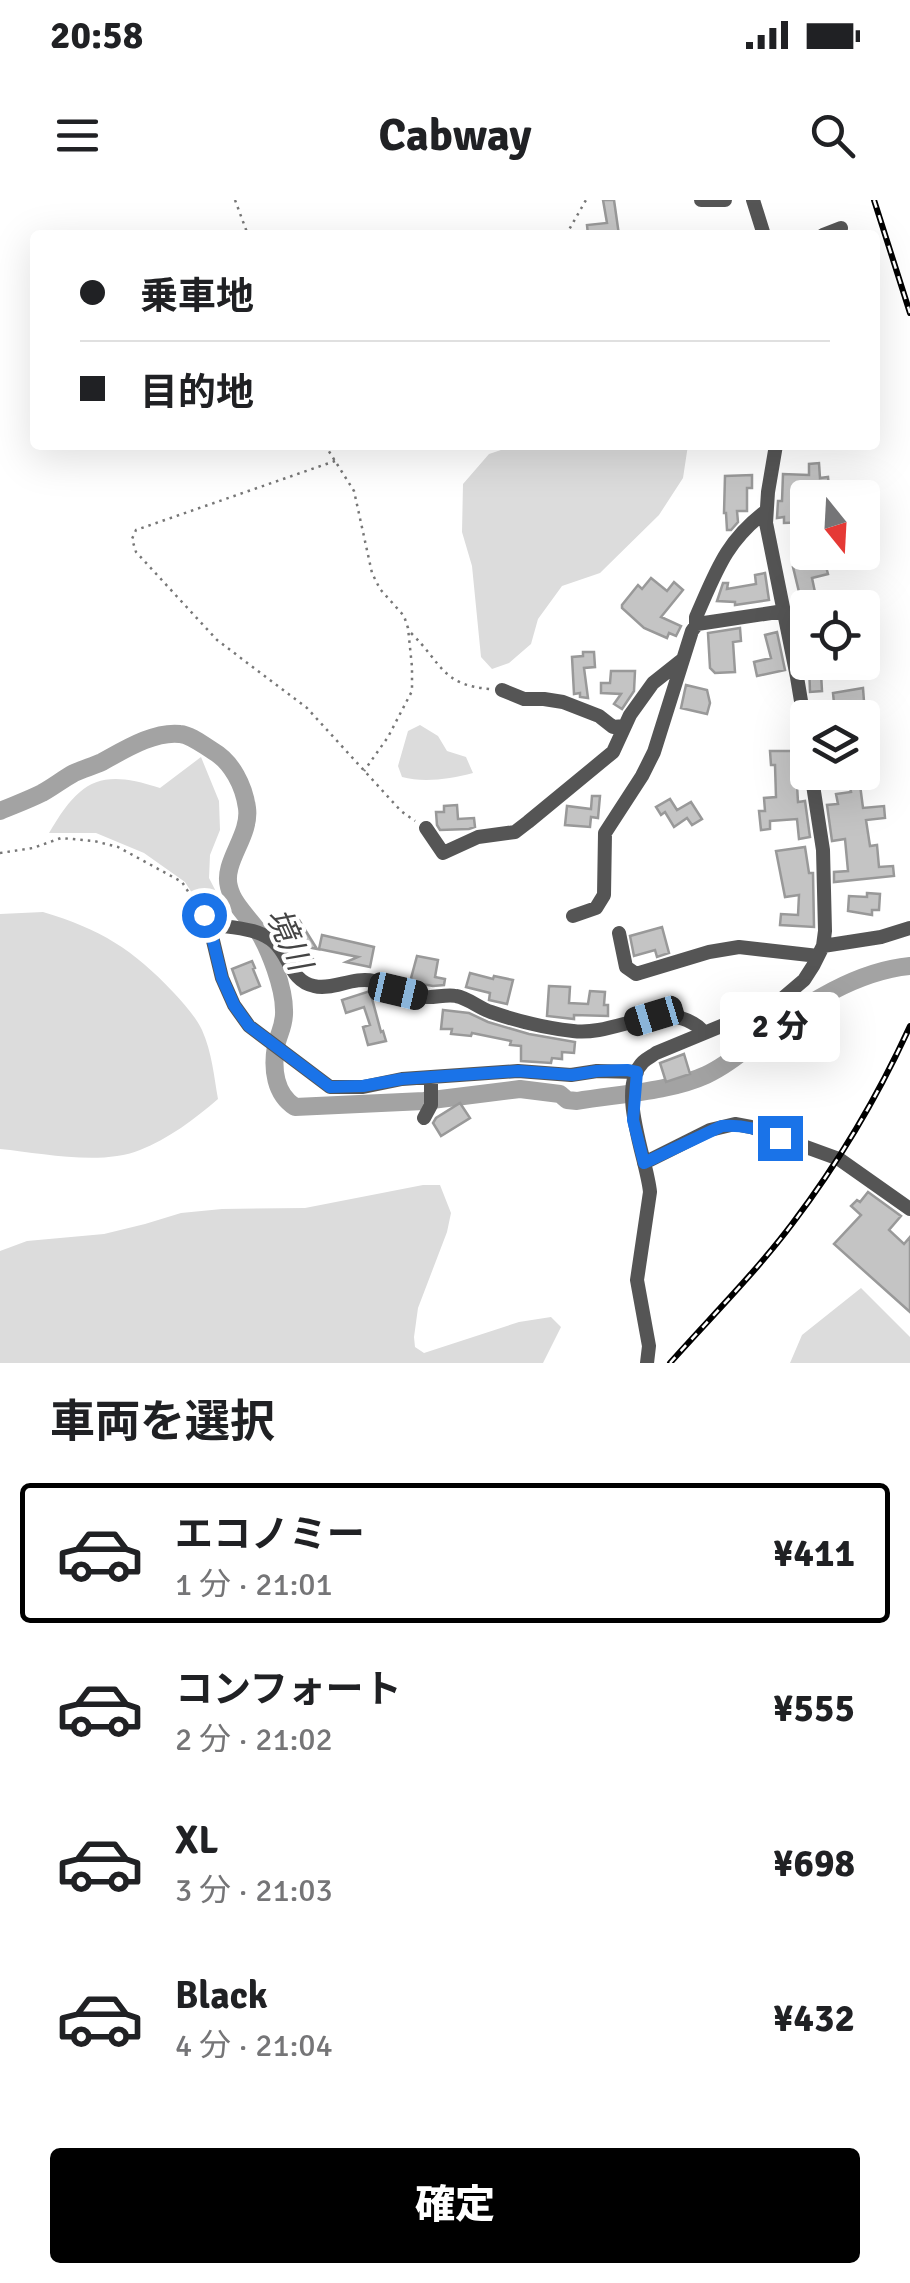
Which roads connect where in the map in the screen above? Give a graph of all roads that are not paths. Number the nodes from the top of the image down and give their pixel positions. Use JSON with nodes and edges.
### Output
{"nodes":[{"id":1,"x":702,"y":200,"type":"edge"},
{"id":2,"x":724,"y":200,"type":"edge"},
{"id":3,"x":753,"y":200,"type":"edge"},
{"id":4,"x":841,"y":228,"type":"dead end"},
{"id":5,"x":762,"y":230,"type":"edge"},
{"id":6,"x":836,"y":230,"type":"edge"},
{"id":7,"x":775,"y":450,"type":"edge"},
{"id":8,"x":766,"y":510,"type":"junction"},
{"id":9,"x":784,"y":612,"type":"junction"},
{"id":10,"x":696,"y":626,"type":"junction"},
{"id":11,"x":682,"y":660,"type":"junction"},
{"id":12,"x":502,"y":690,"type":"road end"},
{"id":13,"x":800,"y":700,"type":"edge"},
{"id":14,"x":625,"y":726,"type":"junction"},
{"id":15,"x":814,"y":790,"type":"edge"},
{"id":16,"x":426,"y":828,"type":"road end"},
{"id":17,"x":573,"y":916,"type":"dead end"},
{"id":18,"x":910,"y":928,"type":"edge"},
{"id":19,"x":619,"y":933,"type":"dead end"},
{"id":20,"x":820,"y":951,"type":"junction"},
{"id":21,"x":704,"y":1032,"type":"junction"},
{"id":22,"x":431,"y":1077,"type":"junction"},
{"id":23,"x":635,"y":1080,"type":"junction"},
{"id":24,"x":429,"y":1106,"type":"dead end"},
{"id":25,"x":644,"y":1163,"type":"junction"},
{"id":26,"x":910,"y":1208,"type":"edge"},
{"id":27,"x":646,"y":1363,"type":"edge"}],
"edges":[{"from":1,"to":2,"type":"street"},
{"from":3,"to":5,"type":"street"},
{"from":4,"to":6,"type":"street"},
{"from":7,"to":8,"type":"street"},
{"from":8,"to":9,"type":"street"},
{"from":8,"to":10,"type":"street"},
{"from":9,"to":10,"type":"street"},
{"from":9,"to":13,"type":"street"},
{"from":10,"to":11,"type":"street"},
{"from":11,"to":14,"type":"street"},
{"from":11,"to":17,"type":"street"},
{"from":12,"to":14,"type":"street"},
{"from":14,"to":16,"type":"street"},
{"from":15,"to":20,"type":"street"},
{"from":18,"to":20,"type":"street"},
{"from":19,"to":20,"type":"street"},
{"from":20,"to":21,"type":"street"},
{"from":21,"to":22,"type":"street"},
{"from":21,"to":23,"type":"street"},
{"from":22,"to":23,"type":"street"},
{"from":22,"to":24,"type":"street"},
{"from":23,"to":25,"type":"street"},
{"from":25,"to":26,"type":"street"},
{"from":25,"to":27,"type":"street"}]}
